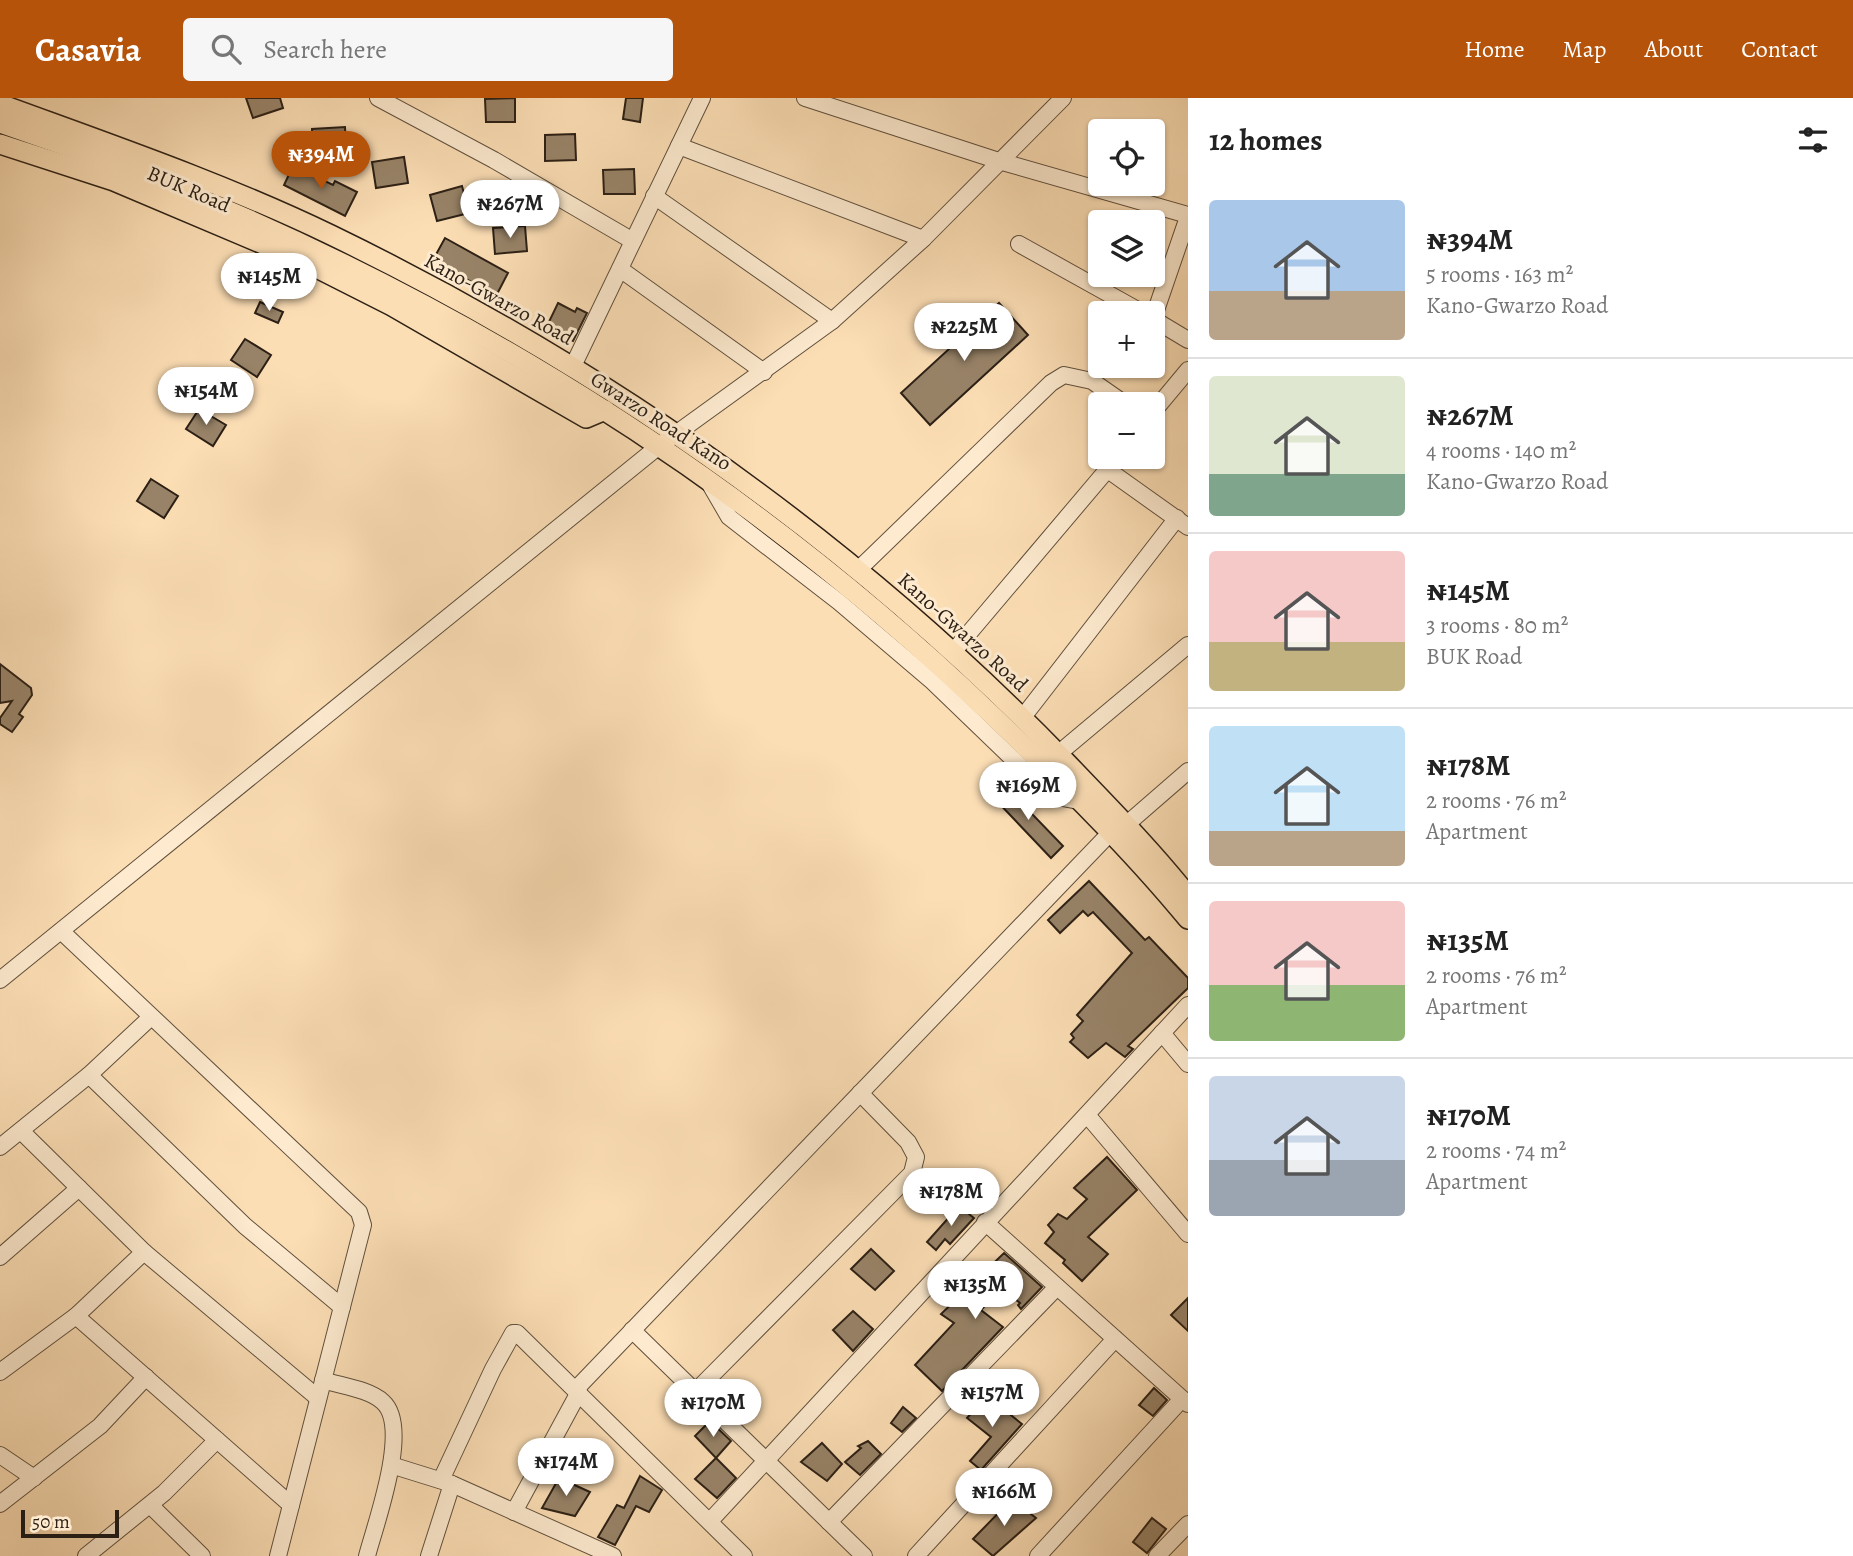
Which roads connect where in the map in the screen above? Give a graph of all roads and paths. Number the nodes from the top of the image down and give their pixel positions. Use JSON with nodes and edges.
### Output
{"nodes":[{"id":1,"x":378,"y":98,"type":"edge"},
{"id":2,"x":702,"y":98,"type":"edge"},
{"id":3,"x":805,"y":98,"type":"edge"},
{"id":4,"x":1063,"y":98,"type":"edge"},
{"id":5,"x":0,"y":104,"type":"edge"},
{"id":6,"x":0,"y":123,"type":"edge"},
{"id":7,"x":0,"y":144,"type":"edge"},
{"id":8,"x":679,"y":146,"type":"junction"},
{"id":9,"x":999,"y":161,"type":"junction"},
{"id":10,"x":654,"y":196,"type":"junction"},
{"id":11,"x":185,"y":201,"type":"junction"},
{"id":12,"x":1188,"y":216,"type":"edge"},
{"id":13,"x":923,"y":239,"type":"junction"},
{"id":14,"x":633,"y":240,"type":"junction"},
{"id":15,"x":1019,"y":244,"type":"dead end"},
{"id":16,"x":620,"y":269,"type":"junction"},
{"id":17,"x":1121,"y":301,"type":"edge"},
{"id":18,"x":1159,"y":301,"type":"edge"},
{"id":19,"x":832,"y":321,"type":"junction"},
{"id":20,"x":1165,"y":326,"type":"edge"},
{"id":21,"x":1188,"y":340,"type":"edge"},
{"id":22,"x":573,"y":366,"type":"junction"},
{"id":23,"x":1188,"y":370,"type":"edge"},
{"id":24,"x":764,"y":372,"type":"junction"},
{"id":25,"x":1108,"y":392,"type":"edge"},
{"id":26,"x":1165,"y":398,"type":"edge"},
{"id":27,"x":678,"y":433,"type":"junction"},
{"id":28,"x":659,"y":446,"type":"junction"},
{"id":29,"x":1108,"y":470,"type":"joint"},
{"id":30,"x":1182,"y":523,"type":"edge"},
{"id":31,"x":859,"y":569,"type":"junction"},
{"id":32,"x":1188,"y":645,"type":"edge"},
{"id":33,"x":953,"y":652,"type":"junction"},
{"id":34,"x":1023,"y":717,"type":"junction"},
{"id":35,"x":1058,"y":754,"type":"junction"},
{"id":36,"x":1188,"y":771,"type":"edge"},
{"id":37,"x":1119,"y":828,"type":"junction"},
{"id":38,"x":1188,"y":897,"type":"edge"},
{"id":39,"x":1188,"y":919,"type":"edge"},
{"id":40,"x":61,"y":931,"type":"junction"},
{"id":41,"x":0,"y":980,"type":"edge"},
{"id":42,"x":1188,"y":1005,"type":"edge"},
{"id":43,"x":150,"y":1018,"type":"junction"},
{"id":44,"x":1163,"y":1033,"type":"junction"},
{"id":45,"x":1188,"y":1063,"type":"edge"},
{"id":46,"x":89,"y":1075,"type":"junction"},
{"id":47,"x":860,"y":1093,"type":"junction"},
{"id":48,"x":1088,"y":1116,"type":"junction"},
{"id":49,"x":22,"y":1131,"type":"junction"},
{"id":50,"x":0,"y":1147,"type":"edge"},
{"id":51,"x":79,"y":1188,"type":"junction"},
{"id":52,"x":985,"y":1222,"type":"junction"},
{"id":53,"x":1188,"y":1234,"type":"edge"},
{"id":54,"x":144,"y":1252,"type":"junction"},
{"id":55,"x":0,"y":1256,"type":"edge"},
{"id":56,"x":1057,"y":1287,"type":"junction"},
{"id":57,"x":342,"y":1307,"type":"junction"},
{"id":58,"x":76,"y":1316,"type":"junction"},
{"id":59,"x":632,"y":1330,"type":"junction"},
{"id":60,"x":1115,"y":1339,"type":"junction"},
{"id":61,"x":0,"y":1372,"type":"edge"},
{"id":62,"x":146,"y":1377,"type":"junction"},
{"id":63,"x":323,"y":1380,"type":"junction"},
{"id":64,"x":577,"y":1391,"type":"junction"},
{"id":65,"x":695,"y":1392,"type":"junction"},
{"id":66,"x":318,"y":1398,"type":"junction"},
{"id":67,"x":1185,"y":1402,"type":"edge"},
{"id":68,"x":217,"y":1440,"type":"junction"},
{"id":69,"x":0,"y":1455,"type":"edge"},
{"id":70,"x":766,"y":1462,"type":"junction"},
{"id":71,"x":391,"y":1465,"type":"junction"},
{"id":72,"x":34,"y":1478,"type":"junction"},
{"id":73,"x":447,"y":1482,"type":"junction"},
{"id":74,"x":0,"y":1504,"type":"edge"},
{"id":75,"x":150,"y":1505,"type":"junction"},
{"id":76,"x":291,"y":1505,"type":"junction"},
{"id":77,"x":514,"y":1512,"type":"junction"},
{"id":78,"x":710,"y":1521,"type":"junction"},
{"id":79,"x":829,"y":1522,"type":"junction"},
{"id":80,"x":1188,"y":1524,"type":"edge"},
{"id":81,"x":86,"y":1556,"type":"edge"},
{"id":82,"x":202,"y":1556,"type":"edge"},
{"id":83,"x":278,"y":1556,"type":"edge"},
{"id":84,"x":367,"y":1556,"type":"edge"},
{"id":85,"x":429,"y":1556,"type":"edge"},
{"id":86,"x":613,"y":1556,"type":"edge"},
{"id":87,"x":744,"y":1556,"type":"edge"},
{"id":88,"x":864,"y":1556,"type":"edge"},
{"id":89,"x":916,"y":1556,"type":"edge"},
{"id":90,"x":1038,"y":1556,"type":"edge"},
{"id":91,"x":1157,"y":1556,"type":"edge"}],
"edges":[{"from":1,"to":14,"type":"street"},
{"from":2,"to":8,"type":"street"},
{"from":3,"to":9,"type":"street"},
{"from":4,"to":9,"type":"street"},
{"from":5,"to":22,"type":"main road","name":"Kano-Gwarzo Road"},
{"from":6,"to":11,"type":"main road","name":"Gwarzo Road Kano"},
{"from":7,"to":11,"type":"main road","name":"BUK Road"},
{"from":8,"to":10,"type":"street"},
{"from":8,"to":13,"type":"street"},
{"from":9,"to":12,"type":"street"},
{"from":9,"to":13,"type":"street"},
{"from":10,"to":14,"type":"street"},
{"from":10,"to":19,"type":"street"},
{"from":11,"to":28,"type":"main road","name":"Gwarzo Road Kano"},
{"from":12,"to":18,"type":"street"},
{"from":13,"to":19,"type":"street"},
{"from":14,"to":16,"type":"street"},
{"from":15,"to":17,"type":"street"},
{"from":16,"to":22,"type":"street"},
{"from":16,"to":24,"type":"street"},
{"from":19,"to":24,"type":"street"},
{"from":20,"to":21,"type":"street"},
{"from":22,"to":27,"type":"main road","name":"Kano-Gwarzo Road"},
{"from":23,"to":26,"type":"street"},
{"from":24,"to":27,"type":"street"},
{"from":25,"to":31,"type":"street"},
{"from":27,"to":28,"type":"street"},
{"from":27,"to":31,"type":"main road","name":"Kano-Gwarzo Road"},
{"from":28,"to":37,"type":"main road","name":"Gwarzo Road Kano"},
{"from":28,"to":40,"type":"street"},
{"from":29,"to":30,"type":"street"},
{"from":29,"to":33,"type":"street"},
{"from":30,"to":34,"type":"street"},
{"from":31,"to":33,"type":"main road","name":"Kano-Gwarzo Road"},
{"from":32,"to":35,"type":"street"},
{"from":33,"to":34,"type":"main road","name":"Kano-Gwarzo Road"},
{"from":34,"to":35,"type":"main road","name":"Kano-Gwarzo Road"},
{"from":35,"to":37,"type":"main road","name":"Kano-Gwarzo Road"},
{"from":36,"to":37,"type":"street"},
{"from":37,"to":38,"type":"main road","name":"Kano-Gwarzo Road"},
{"from":37,"to":39,"type":"main road","name":"Gwarzo Road Kano"},
{"from":37,"to":47,"type":"street"},
{"from":40,"to":41,"type":"street"},
{"from":40,"to":43,"type":"street"},
{"from":42,"to":44,"type":"street"},
{"from":43,"to":46,"type":"street"},
{"from":43,"to":57,"type":"street"},
{"from":44,"to":45,"type":"street"},
{"from":44,"to":48,"type":"street"},
{"from":46,"to":49,"type":"street"},
{"from":46,"to":57,"type":"street"},
{"from":47,"to":59,"type":"street"},
{"from":47,"to":65,"type":"street"},
{"from":48,"to":52,"type":"street"},
{"from":48,"to":53,"type":"street"},
{"from":49,"to":50,"type":"street"},
{"from":49,"to":51,"type":"street"},
{"from":51,"to":54,"type":"street"},
{"from":51,"to":55,"type":"street"},
{"from":52,"to":56,"type":"street"},
{"from":52,"to":70,"type":"street"},
{"from":54,"to":58,"type":"street"},
{"from":54,"to":66,"type":"street"},
{"from":56,"to":60,"type":"street"},
{"from":56,"to":79,"type":"street"},
{"from":57,"to":63,"type":"street"},
{"from":58,"to":61,"type":"street"},
{"from":58,"to":62,"type":"street"},
{"from":59,"to":64,"type":"street"},
{"from":59,"to":65,"type":"street"},
{"from":60,"to":67,"type":"street"},
{"from":60,"to":89,"type":"street"},
{"from":62,"to":68,"type":"street"},
{"from":62,"to":72,"type":"street"},
{"from":63,"to":66,"type":"street"},
{"from":63,"to":71,"type":"street"},
{"from":64,"to":73,"type":"street"},
{"from":64,"to":77,"type":"street"},
{"from":64,"to":78,"type":"street"},
{"from":65,"to":70,"type":"street"},
{"from":66,"to":76,"type":"street"},
{"from":67,"to":90,"type":"street"},
{"from":68,"to":75,"type":"street"},
{"from":68,"to":76,"type":"street"},
{"from":69,"to":72,"type":"street"},
{"from":70,"to":78,"type":"street"},
{"from":70,"to":79,"type":"street"},
{"from":71,"to":73,"type":"street"},
{"from":71,"to":84,"type":"street"},
{"from":72,"to":74,"type":"street"},
{"from":73,"to":77,"type":"street"},
{"from":73,"to":85,"type":"street"},
{"from":75,"to":81,"type":"street"},
{"from":75,"to":82,"type":"street"},
{"from":76,"to":83,"type":"street"},
{"from":77,"to":86,"type":"street"},
{"from":78,"to":87,"type":"street"},
{"from":79,"to":88,"type":"street"},
{"from":80,"to":91,"type":"street"}]}
